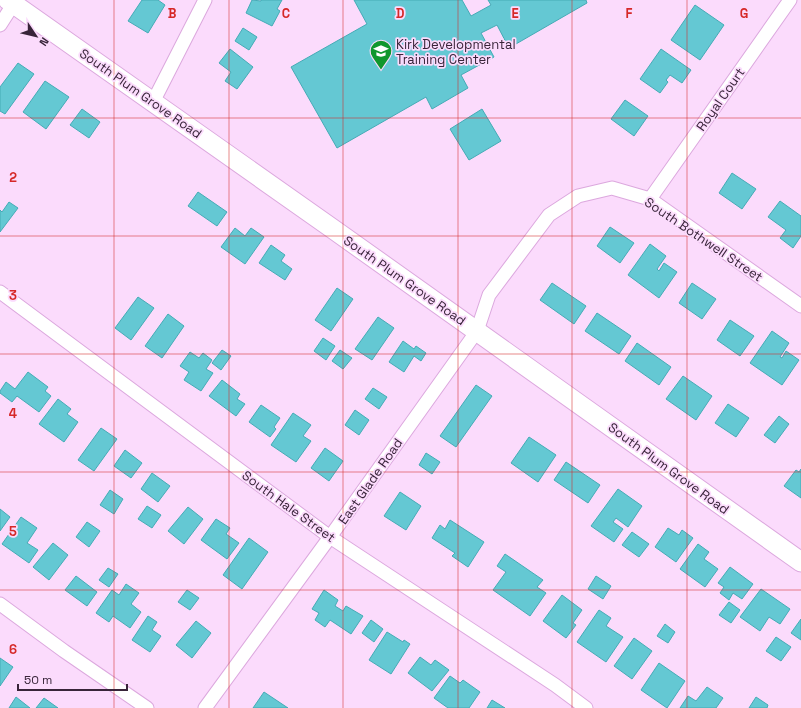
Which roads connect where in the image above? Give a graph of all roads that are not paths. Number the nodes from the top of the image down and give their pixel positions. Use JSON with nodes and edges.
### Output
{"nodes":[{"id":1,"x":205,"y":0,"type":"edge"},
{"id":2,"x":790,"y":0,"type":"edge"},
{"id":3,"x":13,"y":1,"type":"edge"},
{"id":4,"x":0,"y":25,"type":"edge"},
{"id":5,"x":153,"y":102,"type":"junction"},
{"id":6,"x":650,"y":199,"type":"junction"},
{"id":7,"x":0,"y":292,"type":"edge"},
{"id":8,"x":801,"y":306,"type":"edge"},
{"id":9,"x":477,"y":331,"type":"junction"},
{"id":10,"x":330,"y":538,"type":"junction"},
{"id":11,"x":801,"y":562,"type":"edge"},
{"id":12,"x":0,"y":604,"type":"edge"},
{"id":13,"x":147,"y":708,"type":"edge"},
{"id":14,"x":205,"y":708,"type":"edge"},
{"id":15,"x":586,"y":708,"type":"edge"}],
"edges":[{"from":1,"to":5,"type":"street"},
{"from":2,"to":6,"type":"street","name":"Royal Court"},
{"from":3,"to":4,"type":"street"},
{"from":3,"to":5,"type":"main road","name":"South Plum Grove Road"},
{"from":5,"to":9,"type":"main road","name":"South Plum Grove Road"},
{"from":6,"to":8,"type":"street","name":"South Bothwell Street"},
{"from":6,"to":9,"type":"street","name":"South Bothwell Street"},
{"from":7,"to":10,"type":"street","name":"South Hale Street"},
{"from":9,"to":10,"type":"street","name":"East Glade Road"},
{"from":9,"to":11,"type":"main road","name":"South Plum Grove Road"},
{"from":10,"to":14,"type":"street","name":"East Glade Road"},
{"from":10,"to":15,"type":"street","name":"South Hale Street"},
{"from":12,"to":13,"type":"street"}]}
